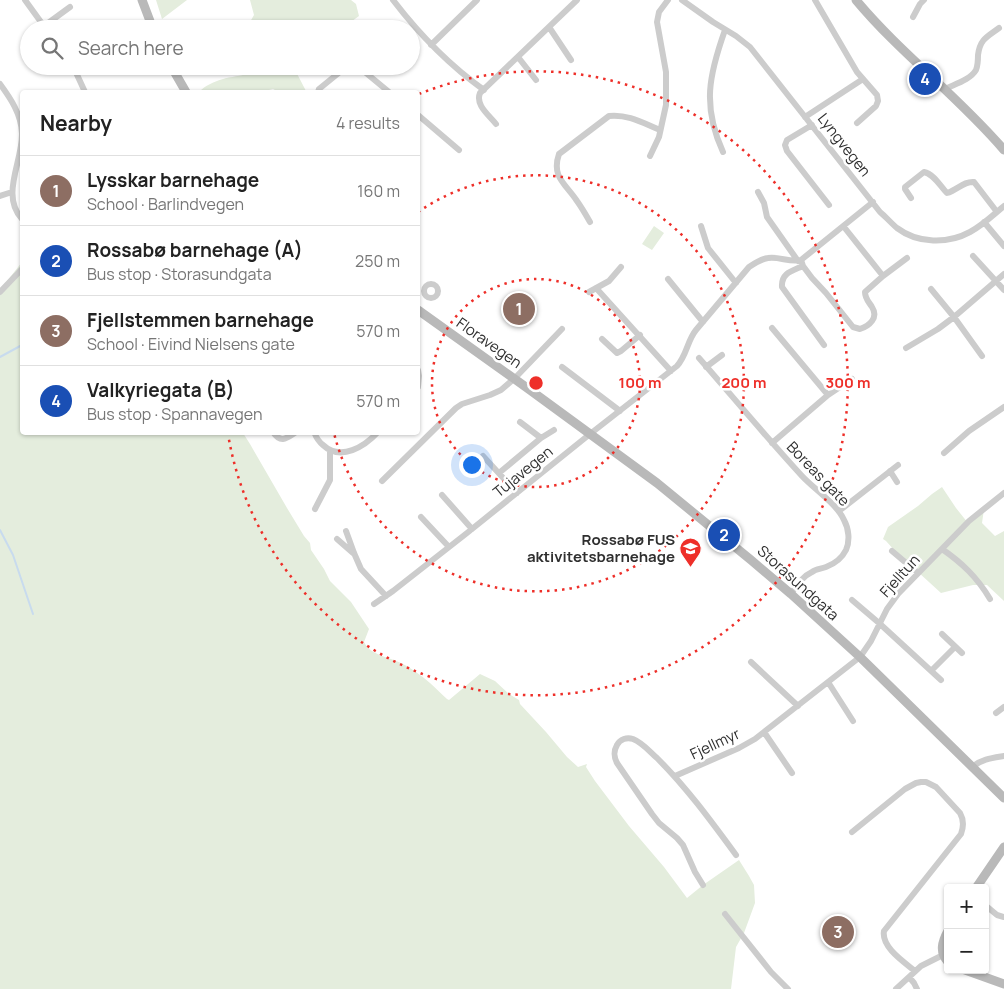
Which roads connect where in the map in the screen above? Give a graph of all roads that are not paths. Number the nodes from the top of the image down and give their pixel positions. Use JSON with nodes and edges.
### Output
{"nodes":[{"id":1,"x":25,"y":0,"type":"edge"},
{"id":2,"x":142,"y":0,"type":"edge"},
{"id":3,"x":393,"y":0,"type":"edge"},
{"id":4,"x":477,"y":0,"type":"edge"},
{"id":5,"x":578,"y":0,"type":"edge"},
{"id":6,"x":668,"y":0,"type":"edge"},
{"id":7,"x":682,"y":0,"type":"edge"},
{"id":8,"x":815,"y":0,"type":"edge"},
{"id":9,"x":856,"y":0,"type":"edge"},
{"id":10,"x":924,"y":0,"type":"edge"},
{"id":11,"x":70,"y":7,"type":"dead end"},
{"id":12,"x":912,"y":17,"type":"dead end"},
{"id":13,"x":39,"y":20,"type":"edge"},
{"id":14,"x":55,"y":20,"type":"edge"},
{"id":15,"x":150,"y":20,"type":"edge"},
{"id":16,"x":410,"y":20,"type":"edge"},
{"id":17,"x":549,"y":27,"type":"junction"},
{"id":18,"x":999,"y":28,"type":"dead end"},
{"id":19,"x":725,"y":30,"type":"junction"},
{"id":20,"x":420,"y":31,"type":"edge"},
{"id":21,"x":431,"y":44,"type":"junction"},
{"id":22,"x":518,"y":57,"type":"junction"},
{"id":23,"x":571,"y":60,"type":"dead end"},
{"id":24,"x":78,"y":75,"type":"edge"},
{"id":25,"x":176,"y":75,"type":"edge"},
{"id":26,"x":337,"y":75,"type":"edge"},
{"id":27,"x":368,"y":75,"type":"edge"},
{"id":28,"x":863,"y":79,"type":"junction"},
{"id":29,"x":536,"y":80,"type":"dead end"},
{"id":30,"x":0,"y":84,"type":"edge"},
{"id":31,"x":945,"y":88,"type":"junction"},
{"id":32,"x":84,"y":90,"type":"edge"},
{"id":33,"x":185,"y":90,"type":"edge"},
{"id":34,"x":319,"y":90,"type":"edge"},
{"id":35,"x":387,"y":90,"type":"edge"},
{"id":36,"x":484,"y":90,"type":"junction"},
{"id":37,"x":805,"y":117,"type":"junction"},
{"id":38,"x":420,"y":118,"type":"edge"},
{"id":39,"x":20,"y":119,"type":"edge"},
{"id":40,"x":857,"y":123,"type":"dead end"},
{"id":41,"x":496,"y":124,"type":"dead end"},
{"id":42,"x":812,"y":125,"type":"junction"},
{"id":43,"x":660,"y":130,"type":"junction"},
{"id":44,"x":459,"y":150,"type":"dead end"},
{"id":45,"x":1004,"y":150,"type":"edge"},
{"id":46,"x":723,"y":152,"type":"dead end"},
{"id":47,"x":20,"y":154,"type":"edge"},
{"id":48,"x":650,"y":156,"type":"dead end"},
{"id":49,"x":12,"y":192,"type":"junction"},
{"id":50,"x":758,"y":192,"type":"dead end"},
{"id":51,"x":1,"y":193,"type":"edge"},
{"id":52,"x":911,"y":198,"type":"dead end"},
{"id":53,"x":873,"y":202,"type":"junction"},
{"id":54,"x":829,"y":205,"type":"dead end"},
{"id":55,"x":1004,"y":206,"type":"edge"},
{"id":56,"x":997,"y":212,"type":"junction"},
{"id":57,"x":20,"y":216,"type":"edge"},
{"id":58,"x":590,"y":222,"type":"dead end"},
{"id":59,"x":984,"y":222,"type":"junction"},
{"id":60,"x":701,"y":226,"type":"dead end"},
{"id":61,"x":844,"y":227,"type":"junction"},
{"id":62,"x":1004,"y":246,"type":"edge"},
{"id":63,"x":973,"y":256,"type":"dead end"},
{"id":64,"x":907,"y":258,"type":"dead end"},
{"id":65,"x":801,"y":263,"type":"junction"},
{"id":66,"x":621,"y":267,"type":"dead end"},
{"id":67,"x":20,"y":271,"type":"edge"},
{"id":68,"x":1004,"y":274,"type":"edge"},
{"id":69,"x":883,"y":276,"type":"junction"},
{"id":70,"x":668,"y":279,"type":"dead end"},
{"id":71,"x":996,"y":280,"type":"junction"},
{"id":72,"x":736,"y":283,"type":"junction"},
{"id":73,"x":931,"y":289,"type":"dead end"},
{"id":74,"x":598,"y":290,"type":"junction"},
{"id":75,"x":1004,"y":290,"type":"edge"},
{"id":76,"x":0,"y":292,"type":"edge"},
{"id":77,"x":590,"y":292,"type":"dead end"},
{"id":78,"x":420,"y":311,"type":"edge"},
{"id":79,"x":954,"y":317,"type":"junction"},
{"id":80,"x":703,"y":322,"type":"junction"},
{"id":81,"x":772,"y":328,"type":"dead end"},
{"id":82,"x":562,"y":329,"type":"dead end"},
{"id":83,"x":640,"y":335,"type":"junction"},
{"id":84,"x":602,"y":339,"type":"dead end"},
{"id":85,"x":824,"y":345,"type":"dead end"},
{"id":86,"x":906,"y":348,"type":"dead end"},
{"id":87,"x":722,"y":354,"type":"dead end"},
{"id":88,"x":982,"y":356,"type":"dead end"},
{"id":89,"x":699,"y":358,"type":"dead end"},
{"id":90,"x":562,"y":367,"type":"dead end"},
{"id":91,"x":706,"y":367,"type":"junction"},
{"id":92,"x":670,"y":371,"type":"junction"},
{"id":93,"x":515,"y":378,"type":"junction"},
{"id":94,"x":852,"y":379,"type":"dead end"},
{"id":95,"x":828,"y":395,"type":"junction"},
{"id":96,"x":1004,"y":406,"type":"edge"},
{"id":97,"x":620,"y":410,"type":"junction"},
{"id":98,"x":520,"y":422,"type":"dead end"},
{"id":99,"x":554,"y":430,"type":"dead end"},
{"id":100,"x":276,"y":435,"type":"edge"},
{"id":101,"x":290,"y":435,"type":"edge"},
{"id":102,"x":316,"y":435,"type":"edge"},
{"id":103,"x":375,"y":435,"type":"edge"},
{"id":104,"x":591,"y":435,"type":"junction"},
{"id":105,"x":540,"y":438,"type":"junction"},
{"id":106,"x":772,"y":443,"type":"junction"},
{"id":107,"x":330,"y":450,"type":"junction"},
{"id":108,"x":944,"y":453,"type":"dead end"},
{"id":109,"x":483,"y":456,"type":"dead end"},
{"id":110,"x":898,"y":465,"type":"dead end"},
{"id":111,"x":890,"y":471,"type":"junction"},
{"id":112,"x":499,"y":473,"type":"junction"},
{"id":113,"x":382,"y":481,"type":"dead end"},
{"id":114,"x":898,"y":482,"type":"dead end"},
{"id":115,"x":1004,"y":492,"type":"edge"},
{"id":116,"x":517,"y":493,"type":"junction"},
{"id":117,"x":442,"y":495,"type":"dead end"},
{"id":118,"x":315,"y":509,"type":"dead end"},
{"id":119,"x":839,"y":511,"type":"junction"},
{"id":120,"x":421,"y":517,"type":"dead end"},
{"id":121,"x":472,"y":529,"type":"junction"},
{"id":122,"x":346,"y":531,"type":"dead end"},
{"id":123,"x":337,"y":539,"type":"dead end"},
{"id":124,"x":449,"y":547,"type":"junction"},
{"id":125,"x":942,"y":549,"type":"junction"},
{"id":126,"x":892,"y":551,"type":"dead end"},
{"id":127,"x":354,"y":554,"type":"junction"},
{"id":128,"x":918,"y":573,"type":"junction"},
{"id":129,"x":791,"y":594,"type":"junction"},
{"id":130,"x":386,"y":596,"type":"junction"},
{"id":131,"x":990,"y":598,"type":"dead end"},
{"id":132,"x":852,"y":600,"type":"dead end"},
{"id":133,"x":374,"y":604,"type":"dead end"},
{"id":134,"x":879,"y":623,"type":"junction"},
{"id":135,"x":942,"y":634,"type":"dead end"},
{"id":136,"x":955,"y":647,"type":"junction"},
{"id":137,"x":962,"y":653,"type":"dead end"},
{"id":138,"x":860,"y":657,"type":"junction"},
{"id":139,"x":751,"y":662,"type":"dead end"},
{"id":140,"x":932,"y":671,"type":"junction"},
{"id":141,"x":941,"y":680,"type":"dead end"},
{"id":142,"x":828,"y":682,"type":"junction"},
{"id":143,"x":798,"y":706,"type":"junction"},
{"id":144,"x":1004,"y":707,"type":"edge"},
{"id":145,"x":996,"y":714,"type":"dead end"},
{"id":146,"x":853,"y":721,"type":"dead end"},
{"id":147,"x":764,"y":732,"type":"junction"},
{"id":148,"x":1004,"y":756,"type":"edge"},
{"id":149,"x":972,"y":767,"type":"junction"},
{"id":150,"x":792,"y":773,"type":"dead end"},
{"id":151,"x":675,"y":776,"type":"junction"},
{"id":152,"x":1004,"y":798,"type":"edge"},
{"id":153,"x":852,"y":832,"type":"dead end"},
{"id":154,"x":1004,"y":847,"type":"edge"},
{"id":155,"x":736,"y":855,"type":"dead end"},
{"id":156,"x":979,"y":884,"type":"edge"},
{"id":157,"x":703,"y":885,"type":"dead end"},
{"id":158,"x":989,"y":908,"type":"edge"},
{"id":159,"x":725,"y":914,"type":"dead end"},
{"id":160,"x":1004,"y":917,"type":"edge"},
{"id":161,"x":944,"y":941,"type":"edge"},
{"id":162,"x":944,"y":954,"type":"edge"},
{"id":163,"x":944,"y":958,"type":"edge"},
{"id":164,"x":915,"y":971,"type":"junction"},
{"id":165,"x":977,"y":974,"type":"edge"},
{"id":166,"x":909,"y":977,"type":"junction"},
{"id":167,"x":1004,"y":984,"type":"edge"},
{"id":168,"x":788,"y":989,"type":"edge"},
{"id":169,"x":896,"y":989,"type":"edge"},
{"id":170,"x":917,"y":989,"type":"edge"}],
"edges":[{"from":1,"to":13,"type":"street"},
{"from":2,"to":15,"type":"street"},
{"from":3,"to":16,"type":"street"},
{"from":4,"to":21,"type":"street"},
{"from":5,"to":17,"type":"street"},
{"from":6,"to":43,"type":"street"},
{"from":7,"to":19,"type":"street","name":"Lyngvegen"},
{"from":8,"to":28,"type":"street"},
{"from":9,"to":31,"type":"street"},
{"from":10,"to":12,"type":"street"},
{"from":11,"to":14,"type":"street"},
{"from":17,"to":22,"type":"street"},
{"from":17,"to":23,"type":"street"},
{"from":18,"to":31,"type":"street"},
{"from":19,"to":37,"type":"street","name":"Lyngvegen"},
{"from":19,"to":46,"type":"street"},
{"from":20,"to":21,"type":"street"},
{"from":21,"to":36,"type":"street"},
{"from":22,"to":29,"type":"street"},
{"from":22,"to":36,"type":"street"},
{"from":24,"to":32,"type":"street"},
{"from":25,"to":33,"type":"street"},
{"from":26,"to":34,"type":"street"},
{"from":27,"to":35,"type":"street"},
{"from":28,"to":37,"type":"street"},
{"from":28,"to":40,"type":"street"},
{"from":30,"to":39,"type":"street"},
{"from":31,"to":45,"type":"street"},
{"from":36,"to":41,"type":"street"},
{"from":37,"to":42,"type":"street","name":"Lyngvegen"},
{"from":38,"to":44,"type":"street"},
{"from":42,"to":53,"type":"street","name":"Lyngvegen"},
{"from":42,"to":54,"type":"street"},
{"from":43,"to":48,"type":"street"},
{"from":43,"to":58,"type":"street"},
{"from":47,"to":49,"type":"street"},
{"from":49,"to":51,"type":"street"},
{"from":49,"to":57,"type":"street"},
{"from":50,"to":65,"type":"street"},
{"from":52,"to":56,"type":"street"},
{"from":53,"to":59,"type":"street","name":"Lyngvegen"},
{"from":53,"to":61,"type":"street"},
{"from":55,"to":56,"type":"street","name":"Lyngvegen"},
{"from":56,"to":59,"type":"street","name":"Lyngvegen"},
{"from":59,"to":62,"type":"street"},
{"from":60,"to":72,"type":"street"},
{"from":61,"to":65,"type":"street"},
{"from":61,"to":69,"type":"street"},
{"from":63,"to":71,"type":"street"},
{"from":64,"to":69,"type":"street"},
{"from":65,"to":69,"type":"street"},
{"from":65,"to":72,"type":"street","name":"Tujavegen"},
{"from":65,"to":85,"type":"street"},
{"from":66,"to":74,"type":"street"},
{"from":67,"to":76,"type":"street"},
{"from":68,"to":71,"type":"street"},
{"from":70,"to":80,"type":"street"},
{"from":71,"to":75,"type":"street"},
{"from":71,"to":79,"type":"street"},
{"from":72,"to":80,"type":"street","name":"Tujavegen"},
{"from":73,"to":79,"type":"street"},
{"from":74,"to":77,"type":"street"},
{"from":74,"to":83,"type":"street"},
{"from":78,"to":93,"type":"street","name":"Floravegen"},
{"from":79,"to":86,"type":"street"},
{"from":79,"to":88,"type":"street"},
{"from":80,"to":92,"type":"street","name":"Tujavegen"},
{"from":81,"to":95,"type":"street"},
{"from":82,"to":93,"type":"street"},
{"from":83,"to":84,"type":"street"},
{"from":83,"to":92,"type":"street"},
{"from":87,"to":91,"type":"street"},
{"from":89,"to":91,"type":"street","name":"Boreas gate"},
{"from":90,"to":97,"type":"street"},
{"from":91,"to":106,"type":"street","name":"Boreas gate"},
{"from":92,"to":97,"type":"street","name":"Tujavegen"},
{"from":93,"to":104,"type":"street","name":"Floravegen"},
{"from":93,"to":113,"type":"street"},
{"from":94,"to":95,"type":"street"},
{"from":95,"to":106,"type":"street"},
{"from":96,"to":108,"type":"street"},
{"from":97,"to":104,"type":"street","name":"Tujavegen"},
{"from":98,"to":105,"type":"street"},
{"from":99,"to":105,"type":"street"},
{"from":100,"to":101,"type":"street"},
{"from":102,"to":107,"type":"street"},
{"from":103,"to":107,"type":"street"},
{"from":104,"to":116,"type":"street","name":"Tujavegen"},
{"from":104,"to":129,"type":"street","name":"Storasundgata"},
{"from":105,"to":112,"type":"street"},
{"from":106,"to":119,"type":"street","name":"Boreas gate"},
{"from":107,"to":118,"type":"street"},
{"from":109,"to":112,"type":"street"},
{"from":110,"to":111,"type":"street"},
{"from":111,"to":114,"type":"street"},
{"from":111,"to":119,"type":"street"},
{"from":112,"to":116,"type":"street"},
{"from":115,"to":125,"type":"street","name":"Fjelltun"},
{"from":116,"to":121,"type":"street","name":"Tujavegen"},
{"from":117,"to":121,"type":"street"},
{"from":119,"to":129,"type":"street","name":"Boreas gate"},
{"from":120,"to":124,"type":"street"},
{"from":121,"to":124,"type":"street","name":"Tujavegen"},
{"from":122,"to":127,"type":"street"},
{"from":123,"to":127,"type":"street"},
{"from":124,"to":130,"type":"street","name":"Tujavegen"},
{"from":125,"to":128,"type":"street","name":"Fjelltun"},
{"from":125,"to":131,"type":"street"},
{"from":126,"to":128,"type":"street"},
{"from":127,"to":130,"type":"street"},
{"from":128,"to":134,"type":"street","name":"Fjelltun"},
{"from":129,"to":138,"type":"street","name":"Storasundgata"},
{"from":130,"to":133,"type":"street","name":"Tujavegen"},
{"from":132,"to":134,"type":"street"},
{"from":134,"to":138,"type":"street","name":"Fjelltun"},
{"from":134,"to":140,"type":"street"},
{"from":135,"to":136,"type":"street"},
{"from":136,"to":137,"type":"street"},
{"from":136,"to":140,"type":"street"},
{"from":138,"to":142,"type":"street","name":"Fjellmyr"},
{"from":138,"to":149,"type":"street","name":"Storasundgata"},
{"from":139,"to":143,"type":"street"},
{"from":140,"to":141,"type":"street"},
{"from":142,"to":143,"type":"street","name":"Fjellmyr"},
{"from":142,"to":146,"type":"street"},
{"from":143,"to":147,"type":"street","name":"Fjellmyr"},
{"from":144,"to":145,"type":"street"},
{"from":147,"to":150,"type":"street"},
{"from":147,"to":151,"type":"street","name":"Fjellmyr"},
{"from":148,"to":149,"type":"street"},
{"from":149,"to":152,"type":"street","name":"Storasundgata"},
{"from":151,"to":155,"type":"street"},
{"from":151,"to":157,"type":"street"},
{"from":153,"to":164,"type":"street"},
{"from":154,"to":156,"type":"street"},
{"from":158,"to":160,"type":"street"},
{"from":159,"to":168,"type":"street"},
{"from":161,"to":162,"type":"street"},
{"from":163,"to":164,"type":"street"},
{"from":164,"to":166,"type":"street"},
{"from":165,"to":167,"type":"street"},
{"from":166,"to":169,"type":"street"},
{"from":166,"to":170,"type":"street"}]}
